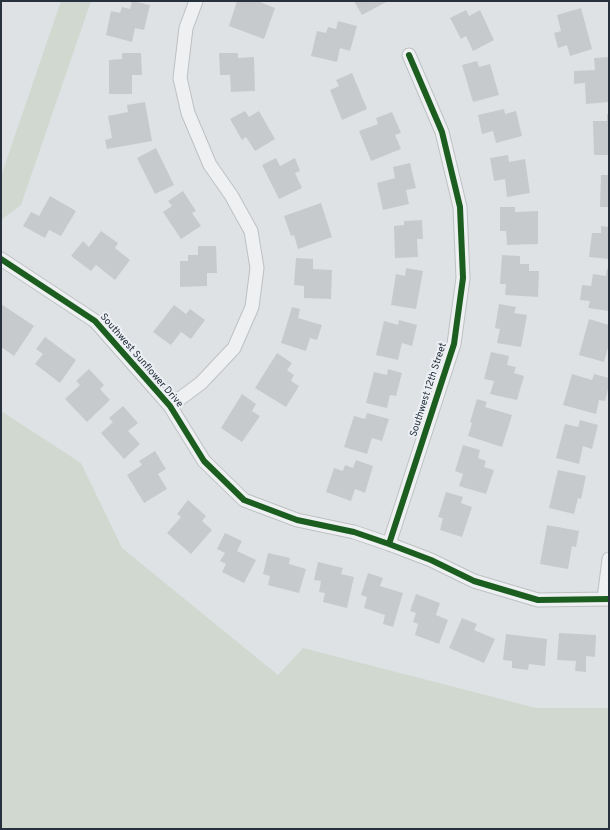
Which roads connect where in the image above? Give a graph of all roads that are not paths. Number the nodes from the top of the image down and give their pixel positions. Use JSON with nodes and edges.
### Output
{"nodes":[{"id":1,"x":196,"y":1,"type":"edge"},
{"id":2,"x":409,"y":55,"type":"dead end"},
{"id":3,"x":1,"y":259,"type":"edge"},
{"id":4,"x":170,"y":406,"type":"junction"},
{"id":5,"x":389,"y":544,"type":"junction"},
{"id":6,"x":609,"y":560,"type":"edge"},
{"id":7,"x":607,"y":599,"type":"edge"}],
"edges":[{"from":1,"to":4,"type":"street"},
{"from":2,"to":5,"type":"street","name":"Southwest 12th Street"},
{"from":3,"to":4,"type":"street","name":"Southwest Sunflower Drive"},
{"from":4,"to":5,"type":"street","name":"Southwest Sunflower Drive"},
{"from":5,"to":7,"type":"street","name":"Southwest Sunflower Drive"},
{"from":6,"to":7,"type":"street"}]}
